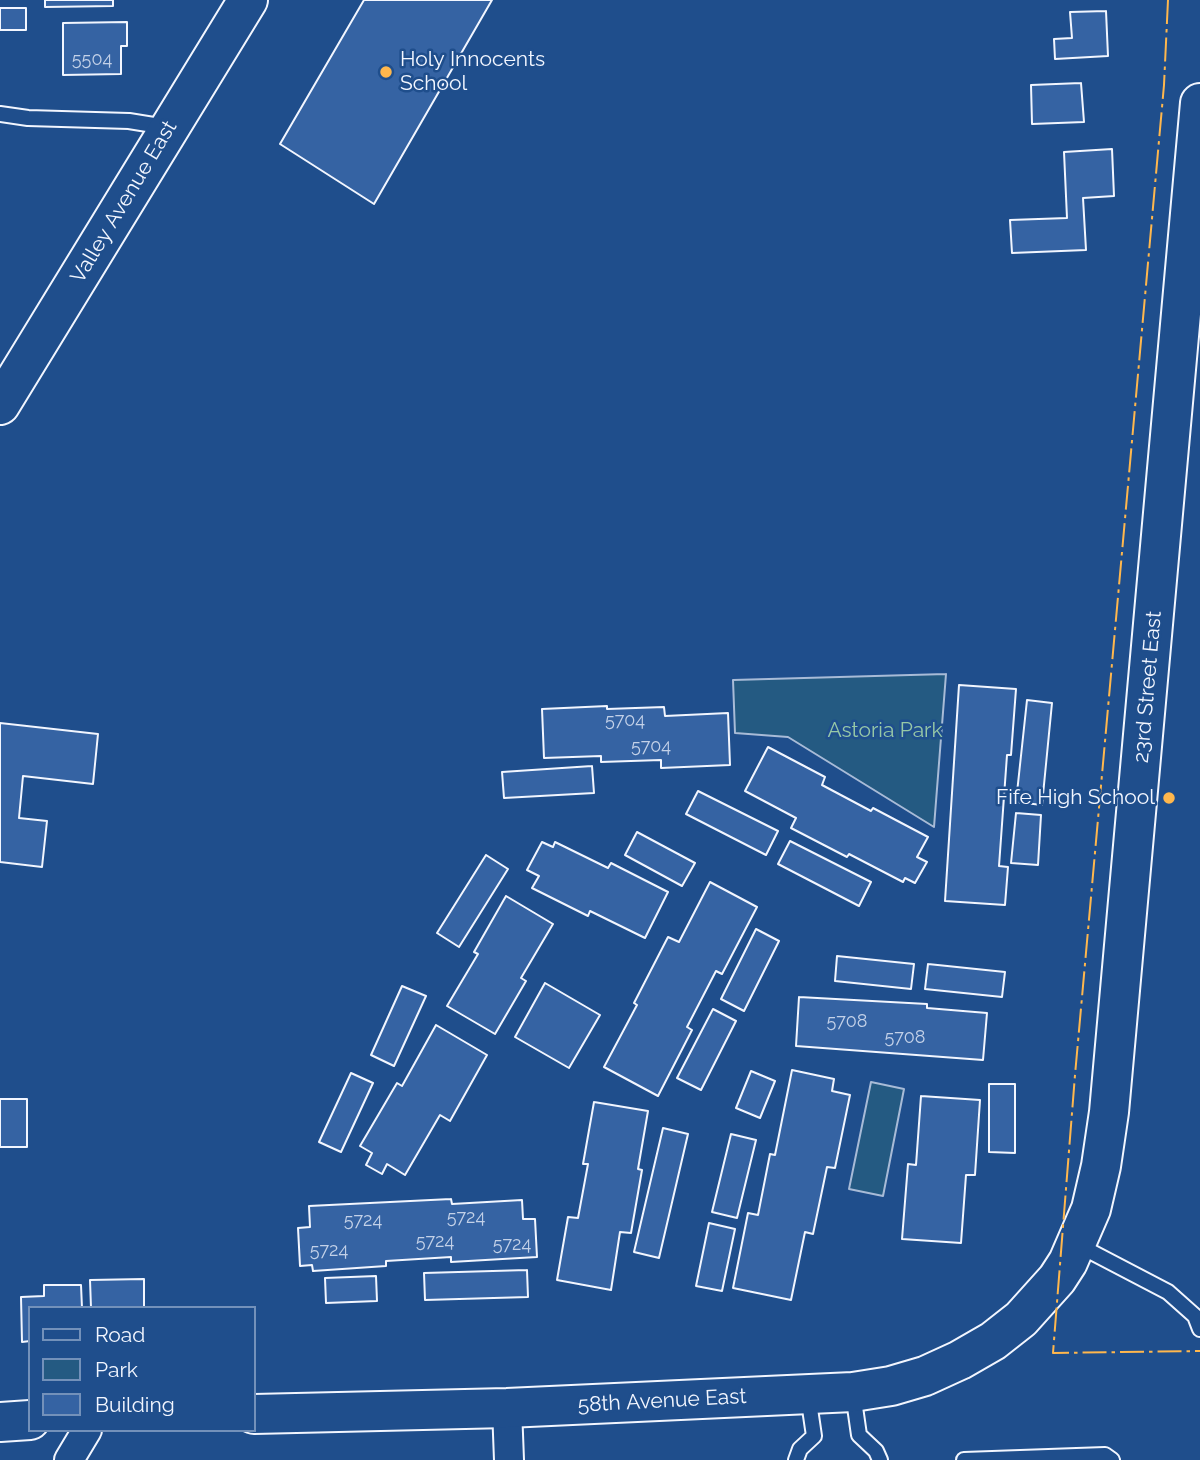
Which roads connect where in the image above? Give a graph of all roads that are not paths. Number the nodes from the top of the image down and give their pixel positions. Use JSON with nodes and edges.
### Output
{"nodes":[{"id":1,"x":248,"y":0,"type":"edge"},
{"id":2,"x":1200,"y":103,"type":"edge"},
{"id":3,"x":0,"y":114,"type":"edge"},
{"id":4,"x":169,"y":128,"type":"junction"},
{"id":5,"x":1192,"y":273,"type":"edge"},
{"id":6,"x":0,"y":405,"type":"edge"},
{"id":7,"x":1077,"y":1244,"type":"junction"},
{"id":8,"x":1042,"y":1297,"type":"joint"},
{"id":9,"x":1200,"y":1329,"type":"edge"},
{"id":10,"x":853,"y":1392,"type":"junction"},
{"id":11,"x":808,"y":1394,"type":"junction"},
{"id":12,"x":507,"y":1408,"type":"junction"},
{"id":13,"x":256,"y":1414,"type":"edge"},
{"id":14,"x":28,"y":1420,"type":"edge"},
{"id":15,"x":0,"y":1422,"type":"edge"},
{"id":16,"x":86,"y":1432,"type":"edge"},
{"id":17,"x":69,"y":1460,"type":"edge"},
{"id":18,"x":509,"y":1460,"type":"edge"},
{"id":19,"x":796,"y":1460,"type":"edge"},
{"id":20,"x":880,"y":1460,"type":"edge"},
{"id":21,"x":964,"y":1460,"type":"edge"},
{"id":22,"x":1112,"y":1460,"type":"edge"}],
"edges":[{"from":1,"to":4,"type":"street","name":"Valley Avenue East"},
{"from":2,"to":5,"type":"street","name":"23rd Street East"},
{"from":3,"to":4,"type":"lane"},
{"from":4,"to":6,"type":"street","name":"Valley Avenue East"},
{"from":5,"to":7,"type":"street","name":"23rd Street East"},
{"from":7,"to":8,"type":"street","name":"23rd Street East"},
{"from":7,"to":9,"type":"lane"},
{"from":8,"to":10,"type":"street","name":"58th Avenue East"},
{"from":10,"to":11,"type":"street","name":"58th Avenue East"},
{"from":10,"to":20,"type":"lane"},
{"from":11,"to":12,"type":"street","name":"58th Avenue East"},
{"from":11,"to":19,"type":"lane"},
{"from":12,"to":13,"type":"street","name":"58th Avenue East"},
{"from":12,"to":18,"type":"street"},
{"from":14,"to":15,"type":"street"},
{"from":16,"to":17,"type":"street"},
{"from":21,"to":22,"type":"lane"}]}
